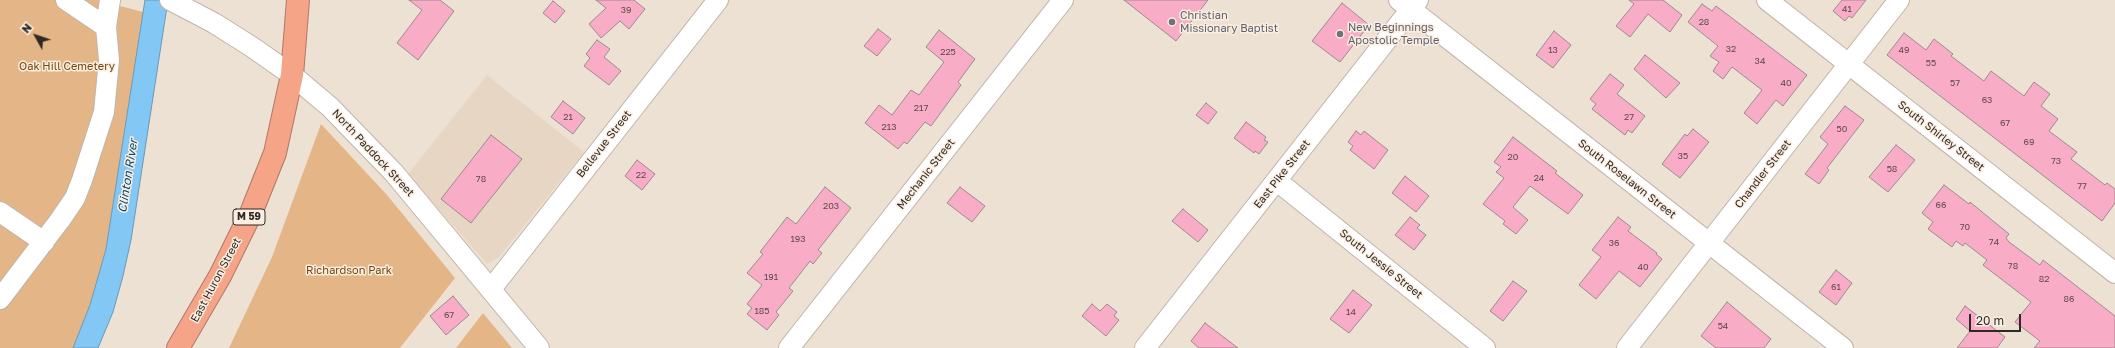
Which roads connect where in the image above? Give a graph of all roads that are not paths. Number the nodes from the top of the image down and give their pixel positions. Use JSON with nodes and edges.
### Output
{"nodes":[{"id":1,"x":66,"y":0,"type":"edge"},
{"id":2,"x":110,"y":0,"type":"edge"},
{"id":3,"x":298,"y":0,"type":"edge"},
{"id":4,"x":718,"y":0,"type":"edge"},
{"id":5,"x":1767,"y":0,"type":"edge"},
{"id":6,"x":1899,"y":0,"type":"edge"},
{"id":7,"x":1053,"y":3,"type":"edge"},
{"id":8,"x":1409,"y":3,"type":"edge"},
{"id":9,"x":188,"y":5,"type":"edge"},
{"id":10,"x":106,"y":27,"type":"junction"},
{"id":11,"x":1849,"y":64,"type":"junction"},
{"id":12,"x":292,"y":75,"type":"junction"},
{"id":13,"x":1277,"y":181,"type":"junction"},
{"id":14,"x":0,"y":212,"type":"edge"},
{"id":15,"x":44,"y":242,"type":"junction"},
{"id":16,"x":1709,"y":243,"type":"junction"},
{"id":17,"x":2115,"y":272,"type":"edge"},
{"id":18,"x":491,"y":289,"type":"junction"},
{"id":19,"x":0,"y":299,"type":"edge"},
{"id":20,"x":178,"y":348,"type":"edge"},
{"id":21,"x":539,"y":348,"type":"edge"},
{"id":22,"x":789,"y":348,"type":"edge"},
{"id":23,"x":1145,"y":348,"type":"edge"},
{"id":24,"x":1485,"y":348,"type":"edge"},
{"id":25,"x":1627,"y":348,"type":"edge"},
{"id":26,"x":1843,"y":348,"type":"edge"}],
"edges":[{"from":1,"to":10,"type":"street"},
{"from":2,"to":10,"type":"street"},
{"from":3,"to":12,"type":"highway","number":"M 59"},
{"from":4,"to":18,"type":"street","name":"Bellevue Street"},
{"from":5,"to":11,"type":"street","name":"South Shirley Street"},
{"from":6,"to":11,"type":"street","name":"Chandler Street"},
{"from":7,"to":22,"type":"street","name":"Mechanic Street"},
{"from":8,"to":13,"type":"street","name":"East Pike Street"},
{"from":8,"to":16,"type":"street","name":"South Roselawn Street"},
{"from":9,"to":12,"type":"street","name":"North Paddock Street"},
{"from":10,"to":15,"type":"street"},
{"from":11,"to":16,"type":"street","name":"Chandler Street"},
{"from":11,"to":17,"type":"street","name":"South Shirley Street"},
{"from":12,"to":18,"type":"street","name":"North Paddock Street"},
{"from":12,"to":20,"type":"highway","name":"East Huron Street","number":"M 59"},
{"from":13,"to":23,"type":"street","name":"East Pike Street"},
{"from":13,"to":24,"type":"street","name":"South Jessie Street"},
{"from":14,"to":15,"type":"street"},
{"from":15,"to":19,"type":"street"},
{"from":16,"to":25,"type":"street","name":"Chandler Street"},
{"from":16,"to":26,"type":"street","name":"South Roselawn Street"},
{"from":18,"to":21,"type":"street","name":"North Paddock Street"}]}
